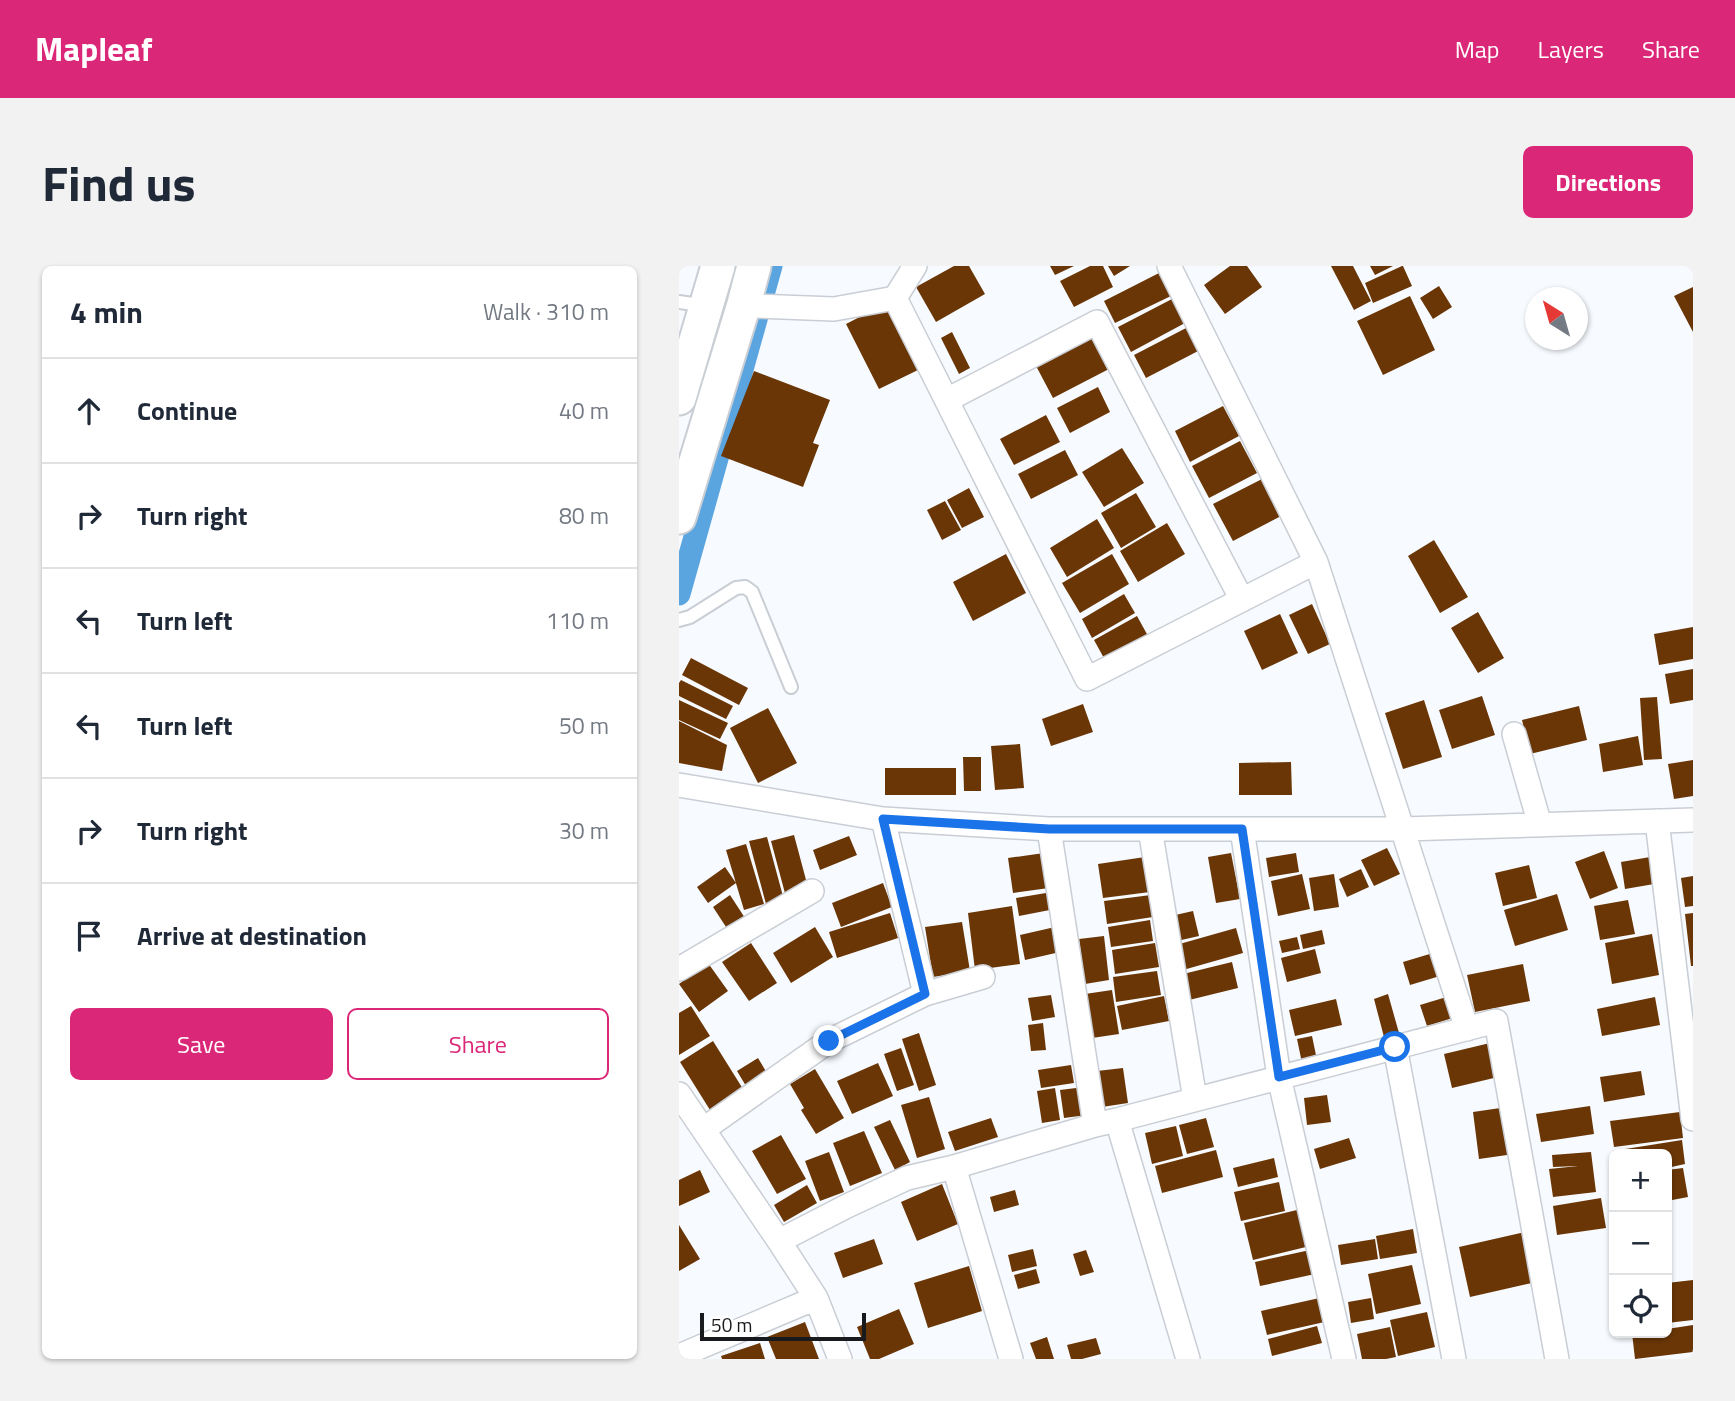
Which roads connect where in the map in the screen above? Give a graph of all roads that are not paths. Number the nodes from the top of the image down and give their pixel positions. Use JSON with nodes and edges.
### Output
{"nodes":[{"id":1,"x":718,"y":266,"type":"edge"},
{"id":2,"x":754,"y":266,"type":"edge"},
{"id":3,"x":915,"y":266,"type":"edge"},
{"id":4,"x":1169,"y":266,"type":"edge"},
{"id":5,"x":895,"y":298,"type":"junction"},
{"id":6,"x":693,"y":304,"type":"edge"},
{"id":7,"x":759,"y":306,"type":"junction"},
{"id":8,"x":679,"y":398,"type":"edge"},
{"id":9,"x":947,"y":400,"type":"junction"},
{"id":10,"x":679,"y":517,"type":"edge"},
{"id":11,"x":1316,"y":562,"type":"junction"},
{"id":12,"x":1242,"y":600,"type":"junction"},
{"id":13,"x":679,"y":620,"type":"edge"},
{"id":14,"x":791,"y":687,"type":"dead end"},
{"id":15,"x":1514,"y":734,"type":"dead end"},
{"id":16,"x":679,"y":785,"type":"edge"},
{"id":17,"x":883,"y":819,"type":"junction"},
{"id":18,"x":1693,"y":820,"type":"edge"},
{"id":19,"x":1657,"y":821,"type":"junction"},
{"id":20,"x":1540,"y":825,"type":"junction"},
{"id":21,"x":1150,"y":828,"type":"junction"},
{"id":22,"x":1049,"y":829,"type":"junction"},
{"id":23,"x":1242,"y":829,"type":"junction"},
{"id":24,"x":1404,"y":829,"type":"junction"},
{"id":25,"x":813,"y":891,"type":"dead end"},
{"id":26,"x":679,"y":969,"type":"edge"},
{"id":27,"x":983,"y":977,"type":"dead end"},
{"id":28,"x":925,"y":994,"type":"junction"},
{"id":29,"x":1467,"y":1029,"type":"junction"},
{"id":30,"x":1395,"y":1047,"type":"junction"},
{"id":31,"x":1279,"y":1077,"type":"junction"},
{"id":32,"x":679,"y":1094,"type":"edge"},
{"id":33,"x":1195,"y":1099,"type":"junction"},
{"id":34,"x":1693,"y":1119,"type":"edge"},
{"id":35,"x":1106,"y":1123,"type":"junction"},
{"id":36,"x":704,"y":1129,"type":"junction"},
{"id":37,"x":954,"y":1167,"type":"junction"},
{"id":38,"x":779,"y":1241,"type":"junction"},
{"id":39,"x":816,"y":1298,"type":"junction"},
{"id":40,"x":692,"y":1355,"type":"edge"},
{"id":41,"x":841,"y":1359,"type":"edge"},
{"id":42,"x":1011,"y":1359,"type":"edge"},
{"id":43,"x":1188,"y":1359,"type":"edge"},
{"id":44,"x":1344,"y":1359,"type":"edge"},
{"id":45,"x":1454,"y":1359,"type":"edge"},
{"id":46,"x":1557,"y":1359,"type":"edge"}],
"edges":[{"from":1,"to":6,"type":"main road"},
{"from":2,"to":7,"type":"main road"},
{"from":3,"to":5,"type":"street"},
{"from":4,"to":11,"type":"street"},
{"from":5,"to":7,"type":"street"},
{"from":5,"to":9,"type":"street"},
{"from":6,"to":8,"type":"main road"},
{"from":7,"to":10,"type":"main road"},
{"from":9,"to":12,"type":"street"},
{"from":9,"to":12,"type":"street"},
{"from":11,"to":12,"type":"street"},
{"from":11,"to":24,"type":"street"},
{"from":13,"to":14,"type":"lane"},
{"from":15,"to":20,"type":"street"},
{"from":16,"to":17,"type":"street"},
{"from":17,"to":22,"type":"street"},
{"from":17,"to":28,"type":"street"},
{"from":18,"to":19,"type":"street"},
{"from":19,"to":20,"type":"street"},
{"from":19,"to":34,"type":"street"},
{"from":20,"to":24,"type":"street"},
{"from":21,"to":22,"type":"street"},
{"from":21,"to":23,"type":"street"},
{"from":21,"to":33,"type":"street"},
{"from":22,"to":35,"type":"street"},
{"from":23,"to":24,"type":"street"},
{"from":23,"to":31,"type":"street"},
{"from":24,"to":29,"type":"street"},
{"from":25,"to":26,"type":"street"},
{"from":27,"to":28,"type":"street"},
{"from":28,"to":36,"type":"street"},
{"from":29,"to":30,"type":"street"},
{"from":29,"to":46,"type":"street"},
{"from":30,"to":31,"type":"street"},
{"from":30,"to":45,"type":"street"},
{"from":31,"to":33,"type":"street"},
{"from":31,"to":44,"type":"street"},
{"from":32,"to":36,"type":"street"},
{"from":33,"to":35,"type":"street"},
{"from":35,"to":37,"type":"street"},
{"from":35,"to":43,"type":"street"},
{"from":36,"to":38,"type":"street"},
{"from":37,"to":38,"type":"street"},
{"from":37,"to":42,"type":"street"},
{"from":38,"to":39,"type":"street"},
{"from":39,"to":40,"type":"street"},
{"from":39,"to":41,"type":"street"}]}
